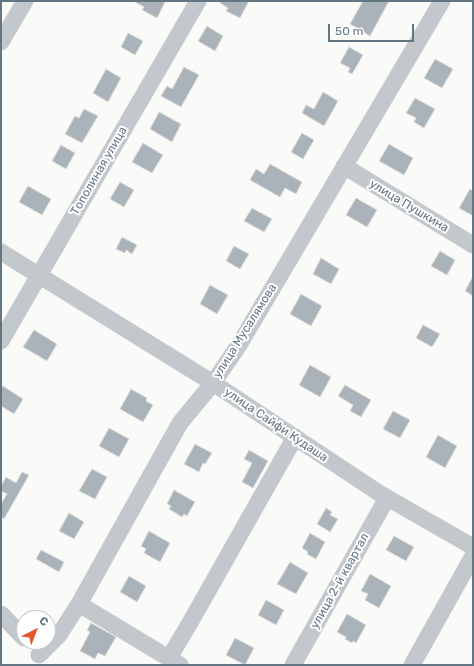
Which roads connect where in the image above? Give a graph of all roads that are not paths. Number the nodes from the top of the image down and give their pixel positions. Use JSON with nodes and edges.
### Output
{"nodes":[{"id":1,"x":25,"y":1,"type":"edge"},
{"id":2,"x":198,"y":1,"type":"edge"},
{"id":3,"x":442,"y":1,"type":"edge"},
{"id":4,"x":1,"y":42,"type":"edge"},
{"id":5,"x":344,"y":166,"type":"junction"},
{"id":6,"x":473,"y":245,"type":"edge"},
{"id":7,"x":1,"y":252,"type":"edge"},
{"id":8,"x":39,"y":275,"type":"junction"},
{"id":9,"x":1,"y":341,"type":"edge"},
{"id":10,"x":212,"y":383,"type":"junction"},
{"id":11,"x":295,"y":437,"type":"junction"},
{"id":12,"x":387,"y":498,"type":"junction"},
{"id":13,"x":473,"y":547,"type":"edge"},
{"id":14,"x":473,"y":556,"type":"edge"},
{"id":15,"x":79,"y":604,"type":"junction"},
{"id":16,"x":1,"y":614,"type":"edge"},
{"id":17,"x":16,"y":630,"type":"edge"},
{"id":18,"x":35,"y":650,"type":"edge"},
{"id":19,"x":44,"y":660,"type":"edge"},
{"id":20,"x":175,"y":662,"type":"edge"},
{"id":21,"x":292,"y":665,"type":"edge"},
{"id":22,"x":412,"y":665,"type":"edge"}],
"edges":[{"from":1,"to":4,"type":"street"},
{"from":2,"to":8,"type":"street","name":"Тополиная улица"},
{"from":3,"to":5,"type":"street","name":"улица Мусалямова"},
{"from":5,"to":6,"type":"street","name":"улица Пушкина"},
{"from":5,"to":10,"type":"street","name":"улица Мусалямова"},
{"from":7,"to":8,"type":"street","name":"улица Сайфи Кудаша"},
{"from":8,"to":9,"type":"street","name":"Тополиная улица"},
{"from":8,"to":10,"type":"street","name":"улица Сайфи Кудаша"},
{"from":10,"to":11,"type":"street","name":"улица Сайфи Кудаша"},
{"from":10,"to":15,"type":"street","name":"улица Мусалямова"},
{"from":11,"to":12,"type":"street","name":"улица Сайфи Кудаша"},
{"from":11,"to":20,"type":"street"},
{"from":12,"to":13,"type":"street","name":"улица Сайфи Кудаша"},
{"from":12,"to":21,"type":"street","name":"улица 2-й квартал"},
{"from":14,"to":22,"type":"street"},
{"from":15,"to":19,"type":"street","name":"улица Мусалямова"},
{"from":15,"to":20,"type":"street"},
{"from":16,"to":17,"type":"street"},
{"from":18,"to":19,"type":"street"}]}
